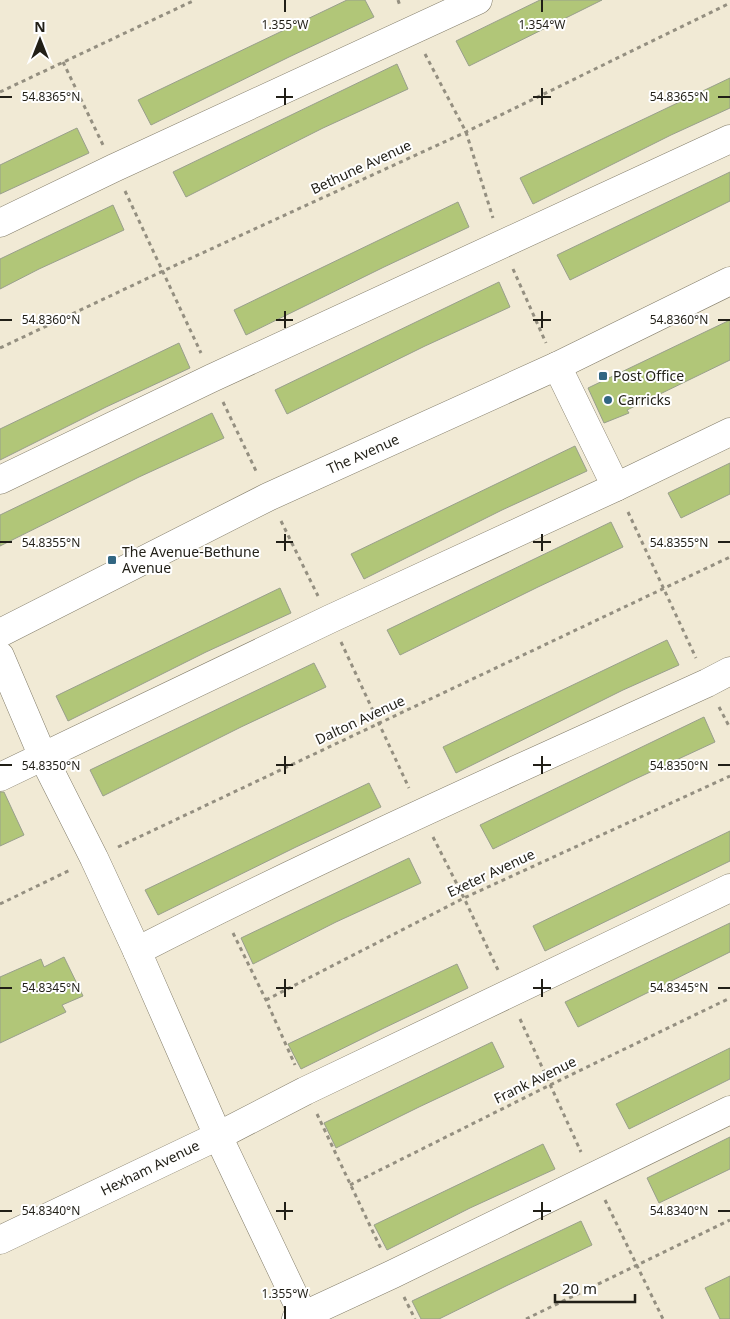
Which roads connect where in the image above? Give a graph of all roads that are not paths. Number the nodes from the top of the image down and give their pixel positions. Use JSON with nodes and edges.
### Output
{"nodes":[{"id":1,"x":478,"y":0,"type":"edge"},
{"id":2,"x":730,"y":138,"type":"edge"},
{"id":3,"x":0,"y":223,"type":"edge"},
{"id":4,"x":730,"y":281,"type":"edge"},
{"id":5,"x":557,"y":366,"type":"junction"},
{"id":6,"x":730,"y":432,"type":"edge"},
{"id":7,"x":0,"y":480,"type":"edge"},
{"id":8,"x":616,"y":487,"type":"junction"},
{"id":9,"x":0,"y":633,"type":"edge"},
{"id":10,"x":0,"y":656,"type":"edge"},
{"id":11,"x":718,"y":677,"type":"edge"},
{"id":12,"x":43,"y":757,"type":"junction"},
{"id":13,"x":0,"y":777,"type":"edge"},
{"id":14,"x":730,"y":888,"type":"edge"},
{"id":15,"x":137,"y":951,"type":"junction"},
{"id":16,"x":730,"y":1110,"type":"edge"},
{"id":17,"x":218,"y":1136,"type":"junction"},
{"id":18,"x":0,"y":1240,"type":"edge"},
{"id":19,"x":301,"y":1318,"type":"edge"}],
"edges":[{"from":1,"to":3,"type":"street"},
{"from":2,"to":7,"type":"street"},
{"from":4,"to":5,"type":"street","name":"The Avenue"},
{"from":5,"to":8,"type":"street"},
{"from":5,"to":9,"type":"street","name":"The Avenue"},
{"from":6,"to":8,"type":"street"},
{"from":8,"to":12,"type":"street"},
{"from":10,"to":12,"type":"street"},
{"from":11,"to":15,"type":"street"},
{"from":12,"to":13,"type":"street"},
{"from":12,"to":15,"type":"street"},
{"from":14,"to":17,"type":"street","name":"Hexham Avenue"},
{"from":15,"to":17,"type":"street"},
{"from":16,"to":19,"type":"street"},
{"from":17,"to":18,"type":"street","name":"Hexham Avenue"},
{"from":17,"to":19,"type":"street"}]}
